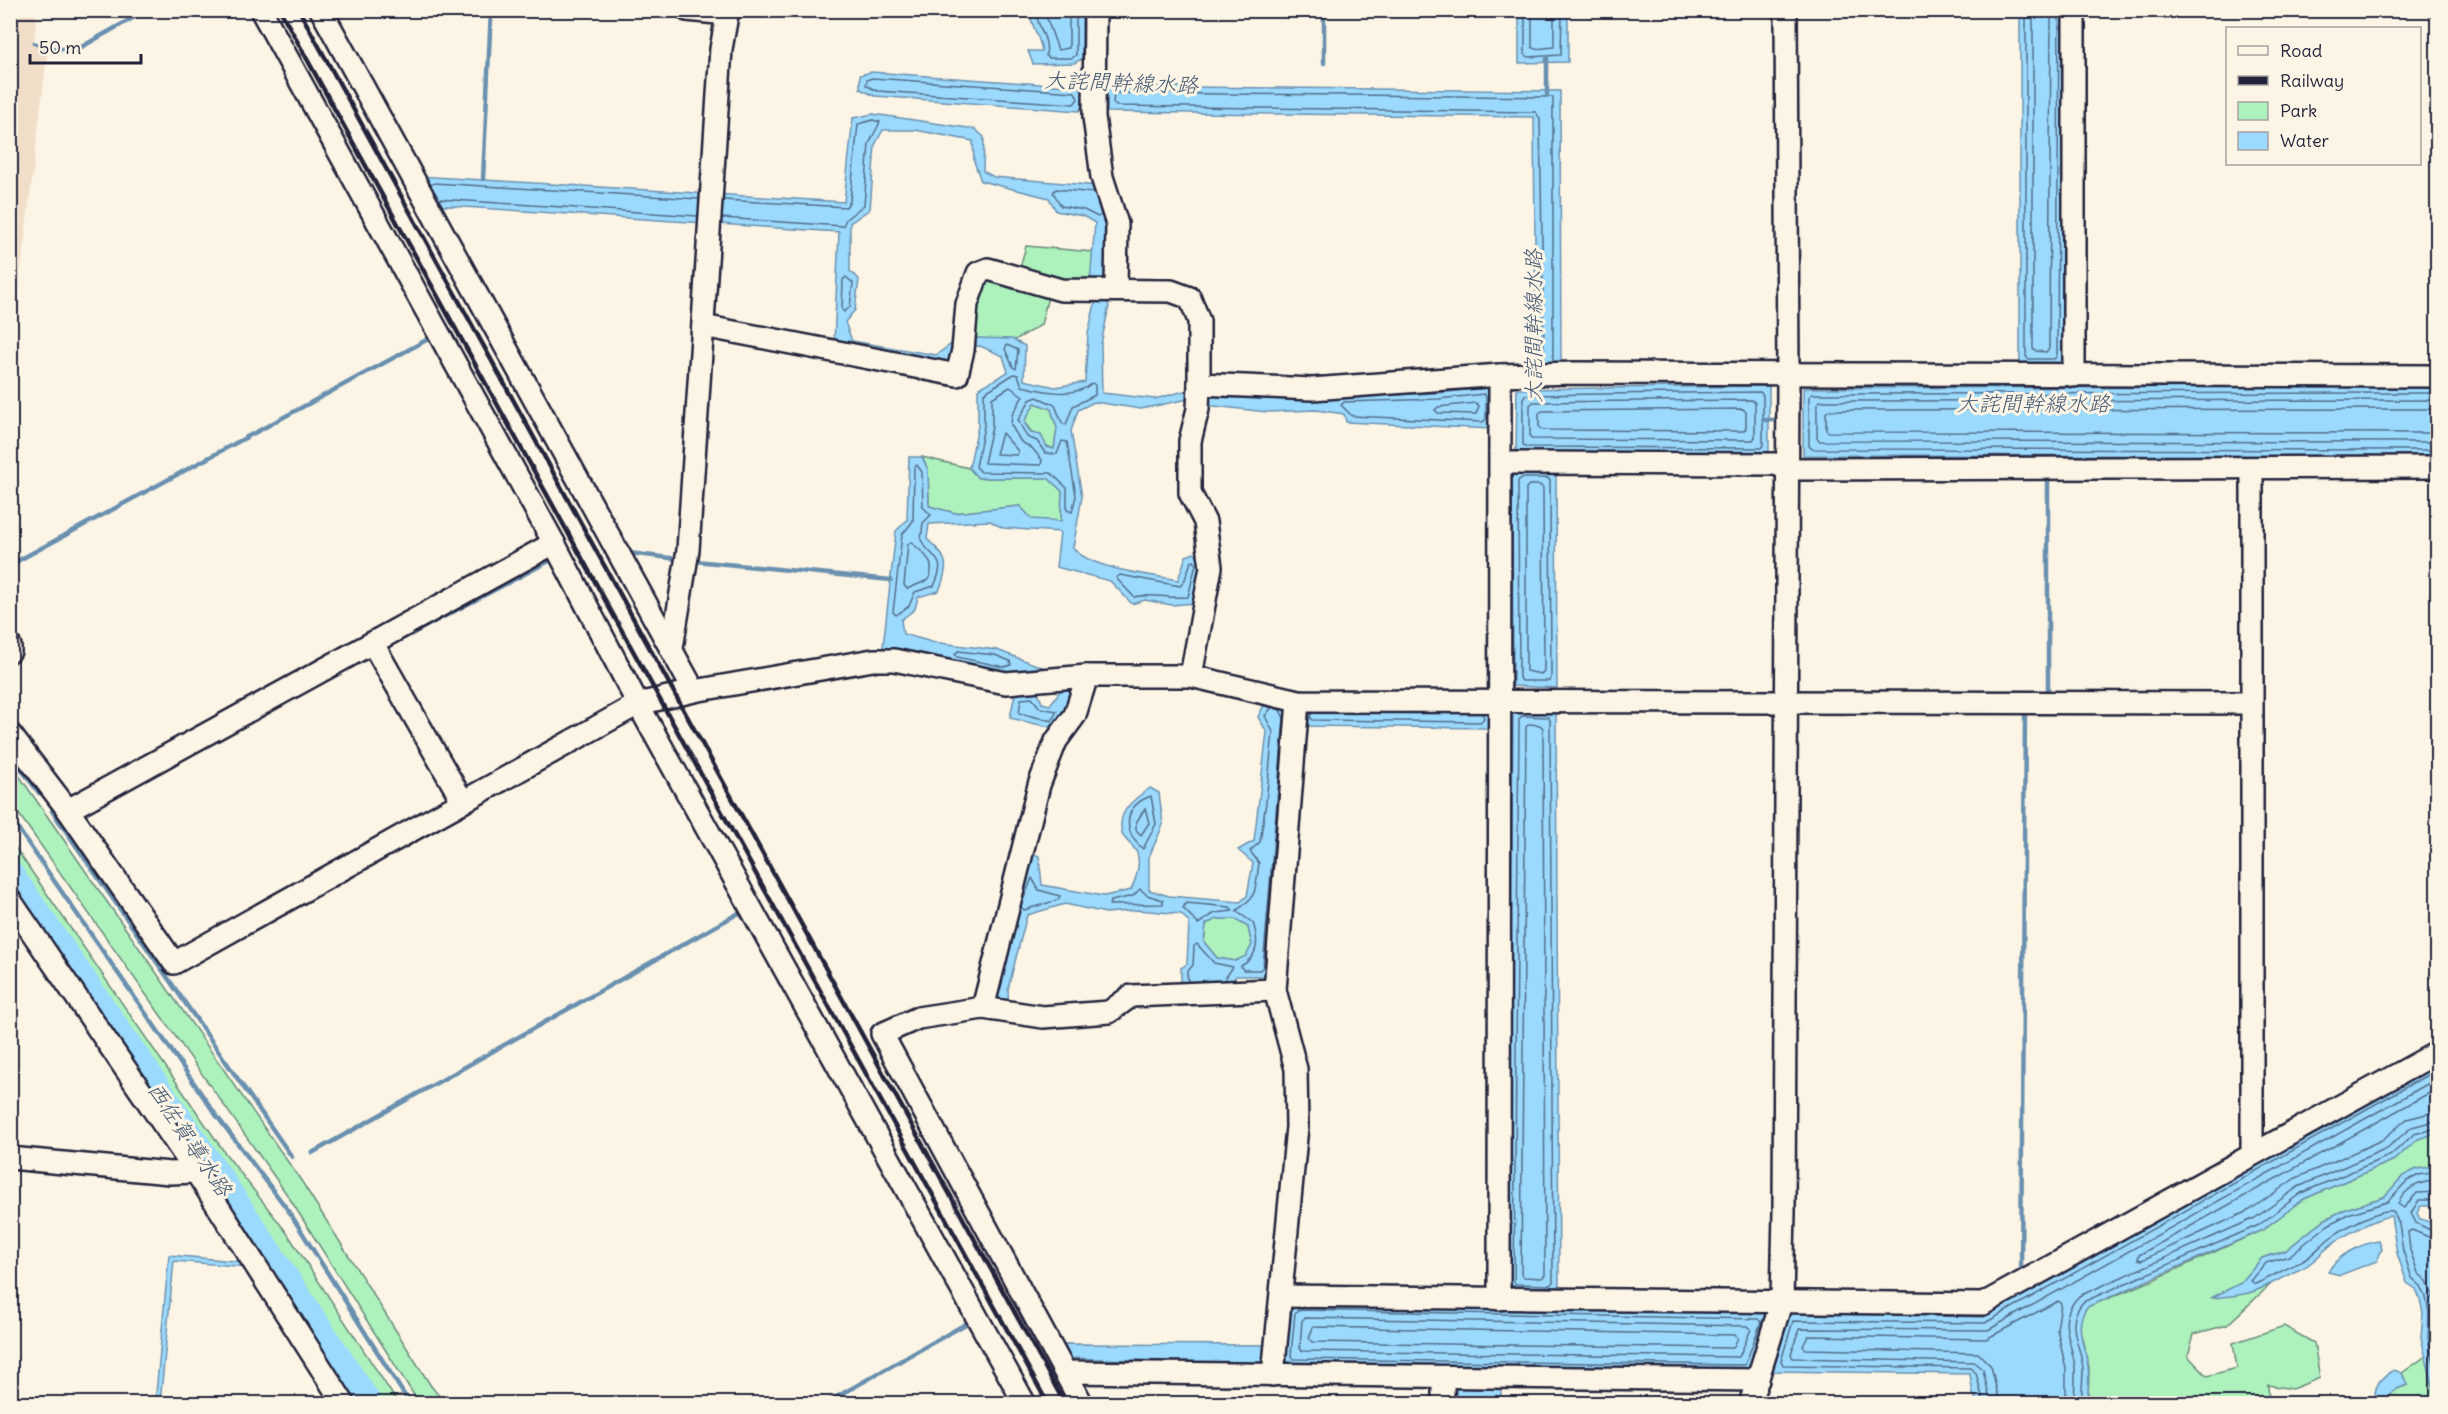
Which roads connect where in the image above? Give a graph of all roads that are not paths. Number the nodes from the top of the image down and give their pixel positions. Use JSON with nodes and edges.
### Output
{"nodes":[{"id":1,"x":261,"y":10,"type":"edge"},
{"id":2,"x":321,"y":10,"type":"edge"},
{"id":3,"x":687,"y":10,"type":"edge"},
{"id":4,"x":1095,"y":10,"type":"edge"},
{"id":5,"x":1786,"y":10,"type":"edge"},
{"id":6,"x":2074,"y":10,"type":"edge"},
{"id":7,"x":728,"y":12,"type":"edge"},
{"id":8,"x":1116,"y":289,"type":"junction"},
{"id":9,"x":703,"y":326,"type":"junction"},
{"id":10,"x":1788,"y":374,"type":"junction"},
{"id":11,"x":1500,"y":375,"type":"junction"},
{"id":12,"x":2054,"y":375,"type":"junction"},
{"id":13,"x":2438,"y":376,"type":"edge"},
{"id":14,"x":1199,"y":384,"type":"junction"},
{"id":15,"x":1502,"y":463,"type":"junction"},
{"id":16,"x":2438,"y":467,"type":"edge"},
{"id":17,"x":2252,"y":468,"type":"junction"},
{"id":18,"x":1788,"y":469,"type":"junction"},
{"id":19,"x":554,"y":543,"type":"junction"},
{"id":20,"x":373,"y":644,"type":"junction"},
{"id":21,"x":10,"y":646,"type":"edge"},
{"id":22,"x":672,"y":648,"type":"junction"},
{"id":23,"x":10,"y":651,"type":"edge"},
{"id":24,"x":1087,"y":676,"type":"junction"},
{"id":25,"x":1191,"y":676,"type":"junction"},
{"id":26,"x":694,"y":691,"type":"junction"},
{"id":27,"x":1500,"y":700,"type":"junction"},
{"id":28,"x":1298,"y":701,"type":"junction"},
{"id":29,"x":1786,"y":702,"type":"junction"},
{"id":30,"x":2250,"y":703,"type":"junction"},
{"id":31,"x":638,"y":704,"type":"junction"},
{"id":32,"x":10,"y":734,"type":"edge"},
{"id":33,"x":463,"y":802,"type":"junction"},
{"id":34,"x":68,"y":810,"type":"junction"},
{"id":35,"x":10,"y":900,"type":"edge"},
{"id":36,"x":1275,"y":990,"type":"junction"},
{"id":37,"x":996,"y":1011,"type":"junction"},
{"id":38,"x":2438,"y":1052,"type":"edge"},
{"id":39,"x":2252,"y":1154,"type":"junction"},
{"id":40,"x":10,"y":1158,"type":"edge"},
{"id":41,"x":196,"y":1172,"type":"junction"},
{"id":42,"x":1282,"y":1296,"type":"junction"},
{"id":43,"x":1499,"y":1299,"type":"junction"},
{"id":44,"x":1782,"y":1300,"type":"junction"},
{"id":45,"x":1275,"y":1360,"type":"junction"},
{"id":46,"x":1065,"y":1372,"type":"junction"},
{"id":47,"x":1443,"y":1377,"type":"junction"},
{"id":48,"x":1758,"y":1380,"type":"junction"},
{"id":49,"x":344,"y":1404,"type":"edge"},
{"id":50,"x":1025,"y":1404,"type":"edge"},
{"id":51,"x":1082,"y":1404,"type":"edge"},
{"id":52,"x":1443,"y":1404,"type":"edge"},
{"id":53,"x":1750,"y":1404,"type":"edge"}],
"edges":[{"from":1,"to":19,"type":"street"},
{"from":2,"to":22,"type":"street"},
{"from":3,"to":7,"type":"street"},
{"from":4,"to":8,"type":"street"},
{"from":5,"to":10,"type":"street"},
{"from":6,"to":12,"type":"street"},
{"from":7,"to":9,"type":"street"},
{"from":8,"to":9,"type":"street"},
{"from":8,"to":14,"type":"street"},
{"from":9,"to":22,"type":"street"},
{"from":10,"to":11,"type":"street"},
{"from":10,"to":12,"type":"street"},
{"from":10,"to":18,"type":"street"},
{"from":11,"to":14,"type":"street"},
{"from":11,"to":15,"type":"street"},
{"from":12,"to":13,"type":"street"},
{"from":14,"to":25,"type":"street"},
{"from":15,"to":18,"type":"street"},
{"from":15,"to":27,"type":"street"},
{"from":16,"to":17,"type":"street"},
{"from":17,"to":18,"type":"street"},
{"from":17,"to":30,"type":"street"},
{"from":18,"to":29,"type":"street"},
{"from":19,"to":20,"type":"street"},
{"from":19,"to":31,"type":"street"},
{"from":20,"to":33,"type":"street"},
{"from":20,"to":34,"type":"street"},
{"from":21,"to":23,"type":"street"},
{"from":22,"to":26,"type":"street"},
{"from":24,"to":25,"type":"street"},
{"from":24,"to":26,"type":"street"},
{"from":24,"to":37,"type":"street"},
{"from":25,"to":28,"type":"street"},
{"from":26,"to":31,"type":"street"},
{"from":27,"to":28,"type":"street"},
{"from":27,"to":29,"type":"street"},
{"from":27,"to":43,"type":"street"},
{"from":28,"to":36,"type":"street"},
{"from":29,"to":30,"type":"street"},
{"from":29,"to":44,"type":"street"},
{"from":30,"to":39,"type":"street"},
{"from":31,"to":33,"type":"street"},
{"from":31,"to":50,"type":"street"},
{"from":32,"to":34,"type":"street"},
{"from":33,"to":34,"type":"street"},
{"from":35,"to":41,"type":"street"},
{"from":36,"to":37,"type":"street"},
{"from":36,"to":42,"type":"street"},
{"from":37,"to":46,"type":"street"},
{"from":38,"to":39,"type":"street"},
{"from":39,"to":44,"type":"street"},
{"from":40,"to":41,"type":"street"},
{"from":41,"to":49,"type":"street"},
{"from":42,"to":43,"type":"street"},
{"from":42,"to":45,"type":"street"},
{"from":43,"to":44,"type":"street"},
{"from":44,"to":48,"type":"street"},
{"from":45,"to":46,"type":"street"},
{"from":45,"to":47,"type":"street"},
{"from":46,"to":51,"type":"street"},
{"from":47,"to":48,"type":"street"},
{"from":47,"to":52,"type":"street"},
{"from":48,"to":53,"type":"street"}]}
